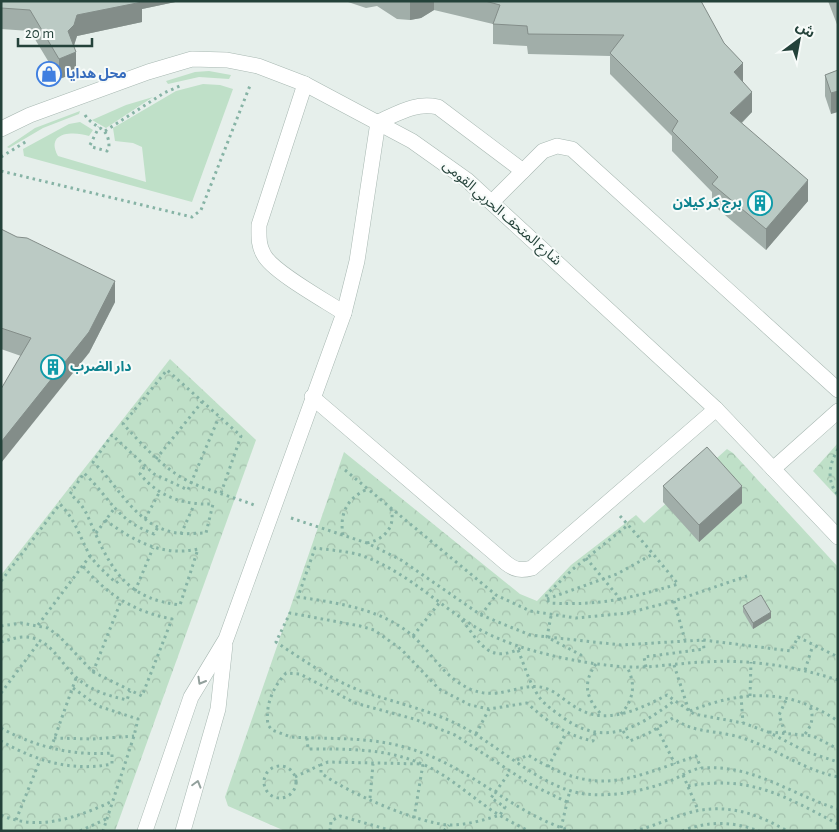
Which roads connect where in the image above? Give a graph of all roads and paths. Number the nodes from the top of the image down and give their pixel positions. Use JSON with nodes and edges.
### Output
{"nodes":[{"id":1,"x":258,"y":66,"type":"junction"},
{"id":2,"x":184,"y":84,"type":"dead end"},
{"id":3,"x":305,"y":84,"type":"junction"},
{"id":4,"x":81,"y":97,"type":"junction"},
{"id":5,"x":378,"y":122,"type":"junction"},
{"id":6,"x":99,"y":127,"type":"junction"},
{"id":7,"x":1,"y":129,"type":"edge"},
{"id":8,"x":105,"y":131,"type":"junction"},
{"id":9,"x":1,"y":171,"type":"edge"},
{"id":10,"x":523,"y":171,"type":"junction"},
{"id":11,"x":493,"y":201,"type":"junction"},
{"id":12,"x":344,"y":313,"type":"junction"},
{"id":13,"x":838,"y":390,"type":"edge"},
{"id":14,"x":312,"y":397,"type":"junction"},
{"id":15,"x":202,"y":402,"type":"junction"},
{"id":16,"x":716,"y":409,"type":"junction"},
{"id":17,"x":838,"y":412,"type":"edge"},
{"id":18,"x":219,"y":417,"type":"junction"},
{"id":19,"x":838,"y":449,"type":"edge"},
{"id":20,"x":156,"y":459,"type":"junction"},
{"id":21,"x":144,"y":467,"type":"junction"},
{"id":22,"x":773,"y":469,"type":"junction"},
{"id":23,"x":192,"y":483,"type":"junction"},
{"id":24,"x":369,"y":489,"type":"dead end"},
{"id":25,"x":159,"y":492,"type":"junction"},
{"id":26,"x":221,"y":492,"type":"junction"},
{"id":27,"x":838,"y":495,"type":"edge"},
{"id":28,"x":608,"y":502,"type":"junction"},
{"id":29,"x":194,"y":505,"type":"junction"},
{"id":30,"x":390,"y":506,"type":"dead end"},
{"id":31,"x":114,"y":509,"type":"junction"},
{"id":32,"x":271,"y":511,"type":"junction"},
{"id":33,"x":145,"y":519,"type":"junction"},
{"id":34,"x":105,"y":520,"type":"junction"},
{"id":35,"x":628,"y":525,"type":"junction"},
{"id":36,"x":158,"y":527,"type":"junction"},
{"id":37,"x":95,"y":533,"type":"junction"},
{"id":38,"x":182,"y":534,"type":"junction"},
{"id":39,"x":343,"y":534,"type":"junction"},
{"id":40,"x":838,"y":537,"type":"edge"},
{"id":41,"x":367,"y":543,"type":"junction"},
{"id":42,"x":153,"y":548,"type":"junction"},
{"id":43,"x":653,"y":554,"type":"junction"},
{"id":44,"x":90,"y":556,"type":"junction"},
{"id":45,"x":586,"y":558,"type":"junction"},
{"id":46,"x":82,"y":566,"type":"junction"},
{"id":47,"x":121,"y":579,"type":"junction"},
{"id":48,"x":604,"y":579,"type":"junction"},
{"id":49,"x":1,"y":580,"type":"edge"},
{"id":50,"x":135,"y":591,"type":"junction"},
{"id":51,"x":496,"y":594,"type":"dead end"},
{"id":52,"x":546,"y":599,"type":"junction"},
{"id":53,"x":622,"y":600,"type":"junction"},
{"id":54,"x":121,"y":601,"type":"junction"},
{"id":55,"x":674,"y":601,"type":"dead end"},
{"id":56,"x":440,"y":602,"type":"junction"},
{"id":57,"x":480,"y":615,"type":"junction"},
{"id":58,"x":551,"y":616,"type":"dead end"},
{"id":59,"x":460,"y":617,"type":"junction"},
{"id":60,"x":38,"y":625,"type":"junction"},
{"id":61,"x":1,"y":626,"type":"edge"},
{"id":62,"x":413,"y":636,"type":"junction"},
{"id":63,"x":547,"y":637,"type":"junction"},
{"id":64,"x":226,"y":639,"type":"junction"},
{"id":65,"x":685,"y":640,"type":"junction"},
{"id":66,"x":703,"y":640,"type":"junction"},
{"id":67,"x":40,"y":641,"type":"junction"},
{"id":68,"x":1,"y":642,"type":"edge"},
{"id":69,"x":814,"y":645,"type":"junction"},
{"id":70,"x":523,"y":647,"type":"junction"},
{"id":71,"x":518,"y":650,"type":"junction"},
{"id":72,"x":838,"y":657,"type":"edge"},
{"id":73,"x":579,"y":662,"type":"junction"},
{"id":74,"x":751,"y":662,"type":"junction"},
{"id":75,"x":596,"y":664,"type":"junction"},
{"id":76,"x":674,"y":665,"type":"junction"},
{"id":77,"x":627,"y":667,"type":"junction"},
{"id":78,"x":646,"y":667,"type":"junction"},
{"id":79,"x":805,"y":670,"type":"junction"},
{"id":80,"x":93,"y":672,"type":"junction"},
{"id":81,"x":76,"y":678,"type":"junction"},
{"id":82,"x":838,"y":680,"type":"edge"},
{"id":83,"x":534,"y":687,"type":"junction"},
{"id":84,"x":73,"y":688,"type":"junction"},
{"id":85,"x":130,"y":691,"type":"junction"},
{"id":86,"x":1,"y":692,"type":"edge"},
{"id":87,"x":741,"y":696,"type":"junction"},
{"id":88,"x":750,"y":696,"type":"junction"},
{"id":89,"x":787,"y":698,"type":"junction"},
{"id":90,"x":674,"y":701,"type":"junction"},
{"id":91,"x":809,"y":704,"type":"junction"},
{"id":92,"x":490,"y":708,"type":"junction"},
{"id":93,"x":690,"y":712,"type":"junction"},
{"id":94,"x":621,"y":714,"type":"junction"},
{"id":95,"x":602,"y":716,"type":"junction"},
{"id":96,"x":838,"y":721,"type":"edge"},
{"id":97,"x":743,"y":723,"type":"junction"},
{"id":98,"x":1,"y":728,"type":"edge"},
{"id":99,"x":656,"y":728,"type":"junction"},
{"id":100,"x":623,"y":731,"type":"junction"},
{"id":101,"x":768,"y":732,"type":"junction"},
{"id":102,"x":566,"y":733,"type":"junction"},
{"id":103,"x":595,"y":733,"type":"junction"},
{"id":104,"x":785,"y":733,"type":"junction"},
{"id":105,"x":476,"y":734,"type":"junction"},
{"id":106,"x":804,"y":734,"type":"junction"},
{"id":107,"x":134,"y":736,"type":"junction"},
{"id":108,"x":54,"y":738,"type":"junction"},
{"id":109,"x":307,"y":738,"type":"junction"},
{"id":110,"x":1,"y":741,"type":"edge"},
{"id":111,"x":51,"y":748,"type":"junction"},
{"id":112,"x":838,"y":749,"type":"edge"},
{"id":113,"x":40,"y":760,"type":"junction"},
{"id":114,"x":516,"y":760,"type":"junction"},
{"id":115,"x":838,"y":762,"type":"edge"},
{"id":116,"x":373,"y":764,"type":"junction"},
{"id":117,"x":423,"y":764,"type":"junction"},
{"id":118,"x":675,"y":764,"type":"junction"},
{"id":119,"x":321,"y":765,"type":"junction"},
{"id":120,"x":548,"y":767,"type":"junction"},
{"id":121,"x":701,"y":768,"type":"junction"},
{"id":122,"x":510,"y":772,"type":"junction"},
{"id":123,"x":683,"y":775,"type":"junction"},
{"id":124,"x":295,"y":776,"type":"junction"},
{"id":125,"x":838,"y":777,"type":"edge"},
{"id":126,"x":688,"y":786,"type":"junction"},
{"id":127,"x":570,"y":790,"type":"junction"},
{"id":128,"x":495,"y":793,"type":"junction"},
{"id":129,"x":370,"y":798,"type":"junction"},
{"id":130,"x":113,"y":801,"type":"junction"},
{"id":131,"x":567,"y":802,"type":"junction"},
{"id":132,"x":838,"y":809,"type":"edge"},
{"id":133,"x":698,"y":810,"type":"junction"},
{"id":134,"x":1,"y":815,"type":"edge"},
{"id":135,"x":500,"y":815,"type":"junction"},
{"id":136,"x":107,"y":818,"type":"junction"},
{"id":137,"x":414,"y":818,"type":"junction"},
{"id":138,"x":16,"y":820,"type":"junction"},
{"id":139,"x":838,"y":824,"type":"edge"},
{"id":140,"x":450,"y":825,"type":"junction"},
{"id":141,"x":561,"y":828,"type":"junction"},
{"id":142,"x":838,"y":830,"type":"edge"},
{"id":143,"x":80,"y":831,"type":"edge"},
{"id":144,"x":103,"y":831,"type":"edge"},
{"id":145,"x":145,"y":831,"type":"edge"},
{"id":146,"x":184,"y":831,"type":"edge"},
{"id":147,"x":330,"y":831,"type":"edge"},
{"id":148,"x":393,"y":831,"type":"edge"},
{"id":149,"x":444,"y":831,"type":"edge"},
{"id":150,"x":529,"y":831,"type":"edge"},
{"id":151,"x":570,"y":831,"type":"edge"},
{"id":152,"x":634,"y":831,"type":"edge"},
{"id":153,"x":682,"y":831,"type":"edge"},
{"id":154,"x":759,"y":831,"type":"edge"},
{"id":155,"x":787,"y":831,"type":"edge"},
{"id":156,"x":834,"y":831,"type":"edge"}],
"edges":[{"from":1,"to":3,"type":"lane","name":"شارع المتحف الحربي القومى"},
{"from":1,"to":4,"type":"lane","name":"شارع المتحف الحربي القومى"},
{"from":1,"to":9,"type":"path"},
{"from":2,"to":8,"type":"path"},
{"from":3,"to":5,"type":"lane","name":"شارع المتحف الحربي القومى"},
{"from":3,"to":12,"type":"lane"},
{"from":4,"to":6,"type":"path"},
{"from":4,"to":7,"type":"lane","name":"شارع المتحف الحربي القومى"},
{"from":5,"to":10,"type":"lane"},
{"from":5,"to":11,"type":"lane","name":"شارع المتحف الحربي القومى"},
{"from":5,"to":12,"type":"lane"},
{"from":6,"to":8,"type":"path"},
{"from":6,"to":8,"type":"path"},
{"from":10,"to":11,"type":"lane"},
{"from":10,"to":13,"type":"lane"},
{"from":11,"to":16,"type":"lane","name":"شارع المتحف الحربي القومى"},
{"from":12,"to":14,"type":"lane"},
{"from":14,"to":28,"type":"lane"},
{"from":14,"to":32,"type":"lane"},
{"from":15,"to":18,"type":"path"},
{"from":15,"to":20,"type":"path"},
{"from":15,"to":20,"type":"path"},
{"from":16,"to":22,"type":"lane","name":"شارع المتحف الحربي القومى"},
{"from":16,"to":28,"type":"lane"},
{"from":17,"to":22,"type":"lane"},
{"from":18,"to":23,"type":"path"},
{"from":18,"to":26,"type":"path"},
{"from":19,"to":27,"type":"path"},
{"from":20,"to":23,"type":"path"},
{"from":21,"to":23,"type":"path"},
{"from":21,"to":25,"type":"path"},
{"from":21,"to":33,"type":"path"},
{"from":22,"to":40,"type":"lane","name":"شارع المتحف الحربي القومى"},
{"from":23,"to":26,"type":"path"},
{"from":24,"to":39,"type":"path"},
{"from":25,"to":29,"type":"path"},
{"from":25,"to":33,"type":"path"},
{"from":26,"to":32,"type":"path"},
{"from":28,"to":35,"type":"path"},
{"from":29,"to":38,"type":"path"},
{"from":29,"to":38,"type":"path"},
{"from":30,"to":41,"type":"path"},
{"from":31,"to":34,"type":"path"},
{"from":31,"to":36,"type":"path"},
{"from":31,"to":37,"type":"path"},
{"from":32,"to":39,"type":"path"},
{"from":32,"to":64,"type":"lane"},
{"from":33,"to":36,"type":"path"},
{"from":34,"to":37,"type":"path"},
{"from":34,"to":42,"type":"path"},
{"from":35,"to":43,"type":"path"},
{"from":35,"to":45,"type":"path"},
{"from":36,"to":38,"type":"path"},
{"from":37,"to":47,"type":"path"},
{"from":39,"to":41,"type":"path"},
{"from":41,"to":57,"type":"path"},
{"from":42,"to":50,"type":"path"},
{"from":42,"to":50,"type":"path"},
{"from":43,"to":48,"type":"path"},
{"from":43,"to":53,"type":"path"},
{"from":44,"to":46,"type":"path"},
{"from":44,"to":47,"type":"path"},
{"from":44,"to":49,"type":"path"},
{"from":45,"to":48,"type":"path"},
{"from":45,"to":52,"type":"path"},
{"from":46,"to":54,"type":"path"},
{"from":46,"to":60,"type":"path"},
{"from":47,"to":50,"type":"path"},
{"from":48,"to":52,"type":"path"},
{"from":48,"to":53,"type":"path"},
{"from":51,"to":57,"type":"path"},
{"from":52,"to":53,"type":"path"},
{"from":54,"to":80,"type":"path"},
{"from":54,"to":85,"type":"path"},
{"from":55,"to":65,"type":"path"},
{"from":56,"to":59,"type":"path"},
{"from":56,"to":62,"type":"path"},
{"from":56,"to":62,"type":"path"},
{"from":57,"to":63,"type":"path"},
{"from":58,"to":63,"type":"path"},
{"from":59,"to":70,"type":"path"},
{"from":59,"to":71,"type":"path"},
{"from":60,"to":61,"type":"path"},
{"from":60,"to":80,"type":"path"},
{"from":62,"to":83,"type":"path"},
{"from":63,"to":65,"type":"path"},
{"from":63,"to":73,"type":"path"},
{"from":64,"to":145,"type":"lane","one_way":true},
{"from":146,"to":64,"type":"lane","one_way":true},
{"from":65,"to":66,"type":"path"},
{"from":66,"to":69,"type":"path"},
{"from":66,"to":78,"type":"path"},
{"from":67,"to":68,"type":"path"},
{"from":67,"to":81,"type":"path"},
{"from":67,"to":86,"type":"path"},
{"from":69,"to":72,"type":"path"},
{"from":69,"to":79,"type":"path"},
{"from":70,"to":71,"type":"path"},
{"from":70,"to":73,"type":"path"},
{"from":71,"to":83,"type":"path"},
{"from":73,"to":75,"type":"path"},
{"from":74,"to":76,"type":"path"},
{"from":74,"to":79,"type":"path"},
{"from":74,"to":88,"type":"path"},
{"from":75,"to":77,"type":"path"},
{"from":75,"to":95,"type":"path"},
{"from":76,"to":78,"type":"path"},
{"from":76,"to":93,"type":"path"},
{"from":77,"to":78,"type":"path"},
{"from":77,"to":94,"type":"path"},
{"from":79,"to":82,"type":"path"},
{"from":80,"to":85,"type":"path"},
{"from":81,"to":84,"type":"path"},
{"from":81,"to":85,"type":"path"},
{"from":83,"to":95,"type":"path"},
{"from":83,"to":103,"type":"path"},
{"from":84,"to":107,"type":"path"},
{"from":84,"to":108,"type":"path"},
{"from":87,"to":88,"type":"path"},
{"from":87,"to":93,"type":"path"},
{"from":87,"to":97,"type":"path"},
{"from":88,"to":89,"type":"path"},
{"from":89,"to":91,"type":"path"},
{"from":89,"to":104,"type":"path"},
{"from":90,"to":93,"type":"path"},
{"from":90,"to":94,"type":"path"},
{"from":90,"to":100,"type":"path"},
{"from":91,"to":96,"type":"path"},
{"from":91,"to":106,"type":"path"},
{"from":92,"to":102,"type":"path"},
{"from":92,"to":105,"type":"path"},
{"from":92,"to":105,"type":"path"},
{"from":93,"to":97,"type":"path"},
{"from":94,"to":95,"type":"path"},
{"from":97,"to":101,"type":"path"},
{"from":98,"to":111,"type":"path"},
{"from":99,"to":100,"type":"path"},
{"from":99,"to":118,"type":"path"},
{"from":99,"to":125,"type":"path"},
{"from":100,"to":103,"type":"path"},
{"from":101,"to":104,"type":"path"},
{"from":101,"to":115,"type":"path"},
{"from":102,"to":103,"type":"path"},
{"from":102,"to":120,"type":"path"},
{"from":104,"to":106,"type":"path"},
{"from":105,"to":114,"type":"path"},
{"from":106,"to":112,"type":"path"},
{"from":107,"to":108,"type":"path"},
{"from":107,"to":130,"type":"path"},
{"from":108,"to":111,"type":"path"},
{"from":109,"to":117,"type":"path"},
{"from":109,"to":122,"type":"path"},
{"from":109,"to":128,"type":"path"},
{"from":110,"to":113,"type":"path"},
{"from":111,"to":113,"type":"path"},
{"from":113,"to":138,"type":"path"},
{"from":114,"to":120,"type":"path"},
{"from":114,"to":127,"type":"path"},
{"from":116,"to":117,"type":"path"},
{"from":116,"to":119,"type":"path"},
{"from":116,"to":129,"type":"path"},
{"from":117,"to":135,"type":"path"},
{"from":117,"to":137,"type":"path"},
{"from":118,"to":120,"type":"path"},
{"from":118,"to":121,"type":"path"},
{"from":119,"to":124,"type":"path"},
{"from":119,"to":129,"type":"path"},
{"from":121,"to":123,"type":"path"},
{"from":121,"to":132,"type":"path"},
{"from":122,"to":128,"type":"path"},
{"from":122,"to":131,"type":"path"},
{"from":123,"to":126,"type":"path"},
{"from":123,"to":127,"type":"path"},
{"from":124,"to":124,"type":"path"},
{"from":126,"to":133,"type":"path"},
{"from":126,"to":139,"type":"path"},
{"from":127,"to":131,"type":"path"},
{"from":128,"to":135,"type":"path"},
{"from":128,"to":141,"type":"path"},
{"from":129,"to":137,"type":"path"},
{"from":130,"to":136,"type":"path"},
{"from":130,"to":138,"type":"path"},
{"from":131,"to":141,"type":"path"},
{"from":133,"to":152,"type":"path"},
{"from":133,"to":155,"type":"path"},
{"from":134,"to":138,"type":"path"},
{"from":135,"to":140,"type":"path"},
{"from":135,"to":150,"type":"path"},
{"from":136,"to":143,"type":"path"},
{"from":136,"to":144,"type":"path"},
{"from":137,"to":140,"type":"path"},
{"from":140,"to":149,"type":"path"},
{"from":141,"to":151,"type":"path"},
{"from":142,"to":156,"type":"path"},
{"from":147,"to":148,"type":"path"},
{"from":153,"to":154,"type":"path"}]}
